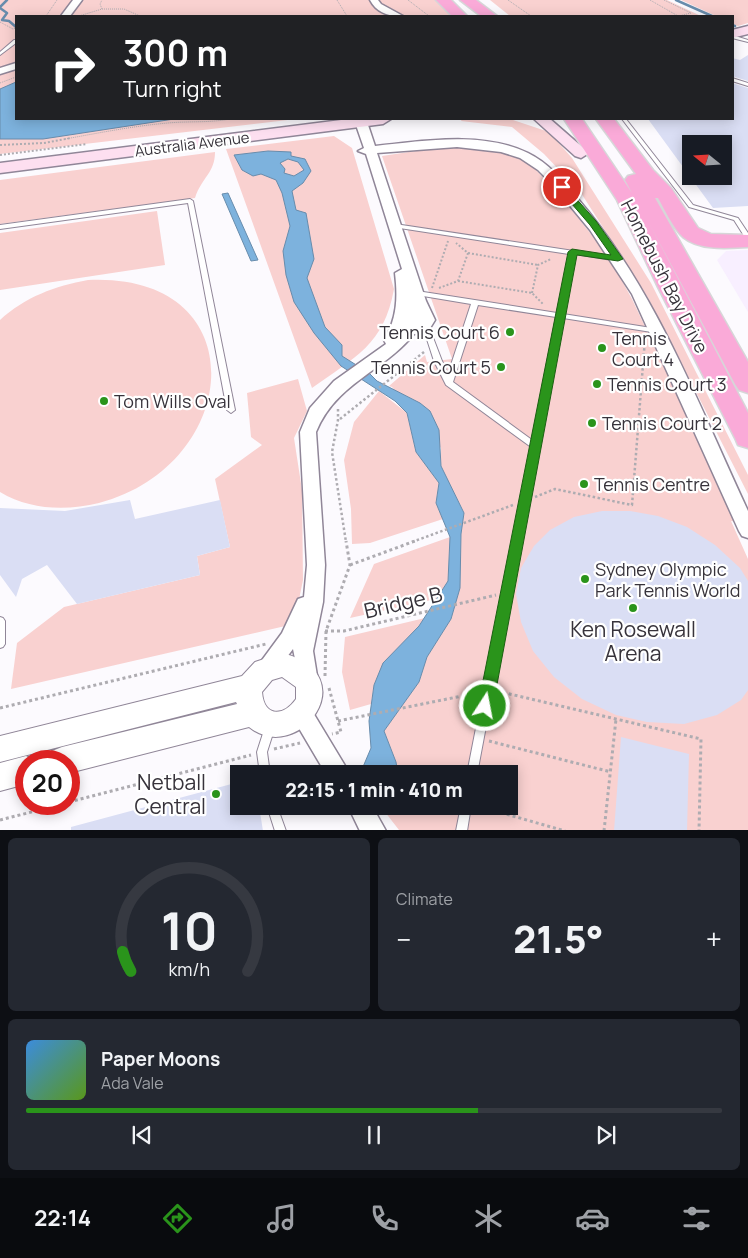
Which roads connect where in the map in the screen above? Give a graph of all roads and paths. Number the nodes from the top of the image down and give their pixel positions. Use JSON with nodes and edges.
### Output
{"nodes":[{"id":1,"x":58,"y":0,"type":"edge"},
{"id":2,"x":78,"y":0,"type":"edge"},
{"id":3,"x":102,"y":0,"type":"edge"},
{"id":4,"x":337,"y":0,"type":"edge"},
{"id":5,"x":374,"y":0,"type":"edge"},
{"id":6,"x":408,"y":0,"type":"edge"},
{"id":7,"x":443,"y":0,"type":"edge"},
{"id":8,"x":452,"y":0,"type":"edge"},
{"id":9,"x":467,"y":0,"type":"edge"},
{"id":10,"x":479,"y":0,"type":"edge"},
{"id":11,"x":508,"y":0,"type":"edge"},
{"id":12,"x":650,"y":0,"type":"edge"},
{"id":13,"x":664,"y":0,"type":"edge"},
{"id":14,"x":102,"y":9,"type":"junction"},
{"id":15,"x":46,"y":15,"type":"edge"},
{"id":16,"x":66,"y":15,"type":"edge"},
{"id":17,"x":82,"y":15,"type":"edge"},
{"id":18,"x":138,"y":15,"type":"edge"},
{"id":19,"x":346,"y":15,"type":"edge"},
{"id":20,"x":396,"y":15,"type":"edge"},
{"id":21,"x":428,"y":15,"type":"edge"},
{"id":22,"x":459,"y":15,"type":"edge"},
{"id":23,"x":472,"y":15,"type":"edge"},
{"id":24,"x":489,"y":15,"type":"edge"},
{"id":25,"x":500,"y":15,"type":"edge"},
{"id":26,"x":530,"y":15,"type":"edge"},
{"id":27,"x":678,"y":15,"type":"edge"},
{"id":28,"x":683,"y":15,"type":"edge"},
{"id":29,"x":0,"y":22,"type":"edge"},
{"id":30,"x":13,"y":29,"type":"joint"},
{"id":31,"x":10,"y":34,"type":"dead end"},
{"id":32,"x":15,"y":42,"type":"edge"},
{"id":33,"x":0,"y":54,"type":"edge"},
{"id":34,"x":15,"y":66,"type":"edge"},
{"id":35,"x":0,"y":71,"type":"edge"},
{"id":36,"x":15,"y":78,"type":"edge"},
{"id":37,"x":734,"y":80,"type":"edge"},
{"id":38,"x":0,"y":83,"type":"edge"},
{"id":39,"x":748,"y":85,"type":"edge"},
{"id":40,"x":226,"y":120,"type":"edge"},
{"id":41,"x":323,"y":120,"type":"edge"},
{"id":42,"x":369,"y":120,"type":"edge"},
{"id":43,"x":542,"y":120,"type":"edge"},
{"id":44,"x":554,"y":120,"type":"edge"},
{"id":45,"x":575,"y":120,"type":"edge"},
{"id":46,"x":592,"y":120,"type":"edge"},
{"id":47,"x":607,"y":120,"type":"edge"},
{"id":48,"x":625,"y":120,"type":"edge"},
{"id":49,"x":355,"y":121,"type":"edge"},
{"id":50,"x":0,"y":145,"type":"edge"},
{"id":51,"x":368,"y":151,"type":"junction"},
{"id":52,"x":581,"y":153,"type":"junction"},
{"id":53,"x":0,"y":160,"type":"edge"},
{"id":54,"x":0,"y":168,"type":"edge"},
{"id":55,"x":645,"y":173,"type":"junction"},
{"id":56,"x":395,"y":226,"type":"junction"},
{"id":57,"x":0,"y":227,"type":"edge"},
{"id":58,"x":748,"y":239,"type":"edge"},
{"id":59,"x":748,"y":246,"type":"edge"},
{"id":60,"x":570,"y":252,"type":"junction"},
{"id":61,"x":468,"y":253,"type":"junction"},
{"id":62,"x":618,"y":259,"type":"junction"},
{"id":63,"x":538,"y":264,"type":"junction"},
{"id":64,"x":700,"y":274,"type":"junction"},
{"id":65,"x":458,"y":281,"type":"junction"},
{"id":66,"x":669,"y":286,"type":"junction"},
{"id":67,"x":431,"y":292,"type":"junction"},
{"id":68,"x":532,"y":293,"type":"junction"},
{"id":69,"x":418,"y":298,"type":"junction"},
{"id":70,"x":475,"y":302,"type":"junction"},
{"id":71,"x":558,"y":316,"type":"junction"},
{"id":72,"x":426,"y":327,"type":"junction"},
{"id":73,"x":404,"y":328,"type":"junction"},
{"id":74,"x":651,"y":331,"type":"junction"},
{"id":75,"x":424,"y":352,"type":"dead end"},
{"id":76,"x":731,"y":352,"type":"junction"},
{"id":77,"x":378,"y":356,"type":"joint"},
{"id":78,"x":449,"y":383,"type":"junction"},
{"id":79,"x":748,"y":384,"type":"edge"},
{"id":80,"x":336,"y":389,"type":"junction"},
{"id":81,"x":231,"y":410,"type":"dead end"},
{"id":82,"x":340,"y":419,"type":"junction"},
{"id":83,"x":748,"y":438,"type":"edge"},
{"id":84,"x":535,"y":446,"type":"junction"},
{"id":85,"x":525,"y":500,"type":"junction"},
{"id":86,"x":748,"y":531,"type":"edge"},
{"id":87,"x":350,"y":565,"type":"junction"},
{"id":88,"x":507,"y":593,"type":"junction"},
{"id":89,"x":0,"y":621,"type":"edge"},
{"id":90,"x":326,"y":630,"type":"junction"},
{"id":91,"x":297,"y":638,"type":"junction"},
{"id":92,"x":0,"y":644,"type":"edge"},
{"id":93,"x":257,"y":678,"type":"junction"},
{"id":94,"x":308,"y":682,"type":"junction"},
{"id":95,"x":488,"y":689,"type":"junction"},
{"id":96,"x":0,"y":708,"type":"edge"},
{"id":97,"x":199,"y":713,"type":"junction"},
{"id":98,"x":301,"y":714,"type":"junction"},
{"id":99,"x":262,"y":718,"type":"junction"},
{"id":100,"x":616,"y":719,"type":"junction"},
{"id":101,"x":338,"y":721,"type":"junction"},
{"id":102,"x":318,"y":738,"type":"junction"},
{"id":103,"x":479,"y":738,"type":"junction"},
{"id":104,"x":0,"y":749,"type":"edge"},
{"id":105,"x":262,"y":752,"type":"junction"},
{"id":106,"x":80,"y":755,"type":"edge"},
{"id":107,"x":264,"y":765,"type":"edge"},
{"id":108,"x":334,"y":765,"type":"edge"},
{"id":109,"x":474,"y":765,"type":"edge"},
{"id":110,"x":611,"y":772,"type":"junction"},
{"id":111,"x":15,"y":773,"type":"edge"},
{"id":112,"x":0,"y":777,"type":"edge"},
{"id":113,"x":80,"y":799,"type":"edge"},
{"id":114,"x":20,"y":815,"type":"edge"},
{"id":115,"x":275,"y":815,"type":"edge"},
{"id":116,"x":365,"y":815,"type":"edge"},
{"id":117,"x":464,"y":815,"type":"edge"},
{"id":118,"x":511,"y":815,"type":"edge"},
{"id":119,"x":0,"y":820,"type":"edge"},
{"id":120,"x":281,"y":830,"type":"edge"},
{"id":121,"x":374,"y":830,"type":"edge"},
{"id":122,"x":462,"y":830,"type":"edge"},
{"id":123,"x":565,"y":830,"type":"edge"},
{"id":124,"x":604,"y":830,"type":"edge"},
{"id":125,"x":700,"y":830,"type":"edge"}],
"edges":[{"from":1,"to":15,"type":"path"},
{"from":2,"to":16,"type":"street"},
{"from":3,"to":14,"type":"path"},
{"from":4,"to":19,"type":"path"},
{"from":5,"to":20,"type":"street"},
{"from":6,"to":21,"type":"path"},
{"from":7,"to":22,"type":"highway"},
{"from":8,"to":23,"type":"highway"},
{"from":9,"to":24,"type":"highway"},
{"from":10,"to":25,"type":"highway"},
{"from":11,"to":26,"type":"path"},
{"from":12,"to":27,"type":"path"},
{"from":13,"to":28,"type":"path"},
{"from":14,"to":17,"type":"path"},
{"from":14,"to":18,"type":"path"},
{"from":29,"to":30,"type":"path"},
{"from":30,"to":31,"type":"path"},
{"from":32,"to":33,"type":"lane"},
{"from":34,"to":35,"type":"street"},
{"from":36,"to":38,"type":"path"},
{"from":37,"to":39,"type":"lane"},
{"from":40,"to":50,"type":"path"},
{"from":41,"to":53,"type":"main road","name":"Australia Avenue"},
{"from":42,"to":49,"type":"main road","name":"Australia Avenue"},
{"from":43,"to":52,"type":"main road"},
{"from":44,"to":52,"type":"highway"},
{"from":45,"to":66,"type":"highway","name":"Homebush Bay Drive"},
{"from":46,"to":76,"type":"highway","name":"Homebush Bay Drive"},
{"from":47,"to":55,"type":"highway"},
{"from":48,"to":58,"type":"lane"},
{"from":49,"to":51,"type":"street"},
{"from":49,"to":54,"type":"main road","name":"Australia Avenue"},
{"from":51,"to":56,"type":"street"},
{"from":51,"to":62,"type":"street"},
{"from":51,"to":73,"type":"street"},
{"from":52,"to":66,"type":"highway"},
{"from":55,"to":58,"type":"highway"},
{"from":55,"to":64,"type":"highway"},
{"from":56,"to":60,"type":"lane"},
{"from":56,"to":69,"type":"street"},
{"from":57,"to":81,"type":"lane"},
{"from":59,"to":64,"type":"highway"},
{"from":60,"to":62,"type":"lane"},
{"from":60,"to":63,"type":"path"},
{"from":60,"to":71,"type":"lane"},
{"from":61,"to":63,"type":"path"},
{"from":61,"to":65,"type":"path"},
{"from":61,"to":67,"type":"path"},
{"from":62,"to":74,"type":"street"},
{"from":63,"to":68,"type":"path"},
{"from":64,"to":76,"type":"highway"},
{"from":65,"to":67,"type":"path"},
{"from":65,"to":68,"type":"path"},
{"from":66,"to":83,"type":"highway","name":"Homebush Bay Drive"},
{"from":67,"to":69,"type":"lane"},
{"from":67,"to":70,"type":"lane"},
{"from":68,"to":71,"type":"path"},
{"from":69,"to":72,"type":"street"},
{"from":69,"to":73,"type":"street"},
{"from":70,"to":71,"type":"lane"},
{"from":70,"to":78,"type":"lane"},
{"from":71,"to":74,"type":"lane"},
{"from":71,"to":84,"type":"lane"},
{"from":72,"to":73,"type":"street"},
{"from":72,"to":78,"type":"lane"},
{"from":73,"to":77,"type":"street"},
{"from":74,"to":85,"type":"path"},
{"from":74,"to":86,"type":"street"},
{"from":75,"to":82,"type":"path"},
{"from":76,"to":79,"type":"highway","name":"Homebush Bay Drive"},
{"from":77,"to":80,"type":"street"},
{"from":78,"to":84,"type":"lane"},
{"from":80,"to":82,"type":"path"},
{"from":80,"to":91,"type":"street"},
{"from":82,"to":87,"type":"path"},
{"from":84,"to":85,"type":"lane"},
{"from":85,"to":87,"type":"path"},
{"from":85,"to":88,"type":"lane"},
{"from":87,"to":90,"type":"path"},
{"from":88,"to":90,"type":"path","name":"Bridge B"},
{"from":88,"to":95,"type":"lane"},
{"from":89,"to":92,"type":"lane"},
{"from":90,"to":91,"type":"path","name":"Bridge B"},
{"from":90,"to":101,"type":"path"},
{"from":91,"to":93,"type":"street"},
{"from":91,"to":94,"type":"street"},
{"from":91,"to":96,"type":"path","name":"Bridge B"},
{"from":93,"to":94,"type":"street"},
{"from":93,"to":97,"type":"street"},
{"from":93,"to":99,"type":"street"},
{"from":94,"to":98,"type":"street"},
{"from":95,"to":100,"type":"path"},
{"from":95,"to":101,"type":"path"},
{"from":95,"to":103,"type":"lane"},
{"from":97,"to":99,"type":"street"},
{"from":97,"to":104,"type":"street"},
{"from":97,"to":106,"type":"street"},
{"from":98,"to":99,"type":"street"},
{"from":98,"to":102,"type":"street"},
{"from":99,"to":105,"type":"lane"},
{"from":100,"to":110,"type":"path"},
{"from":100,"to":125,"type":"path"},
{"from":101,"to":102,"type":"path"},
{"from":102,"to":105,"type":"path"},
{"from":102,"to":108,"type":"street"},
{"from":103,"to":109,"type":"lane"},
{"from":103,"to":110,"type":"path"},
{"from":105,"to":107,"type":"lane"},
{"from":105,"to":113,"type":"path"},
{"from":110,"to":124,"type":"path"},
{"from":111,"to":112,"type":"street"},
{"from":114,"to":119,"type":"path"},
{"from":115,"to":120,"type":"lane"},
{"from":116,"to":121,"type":"street"},
{"from":117,"to":122,"type":"lane"},
{"from":118,"to":123,"type":"path"}]}
